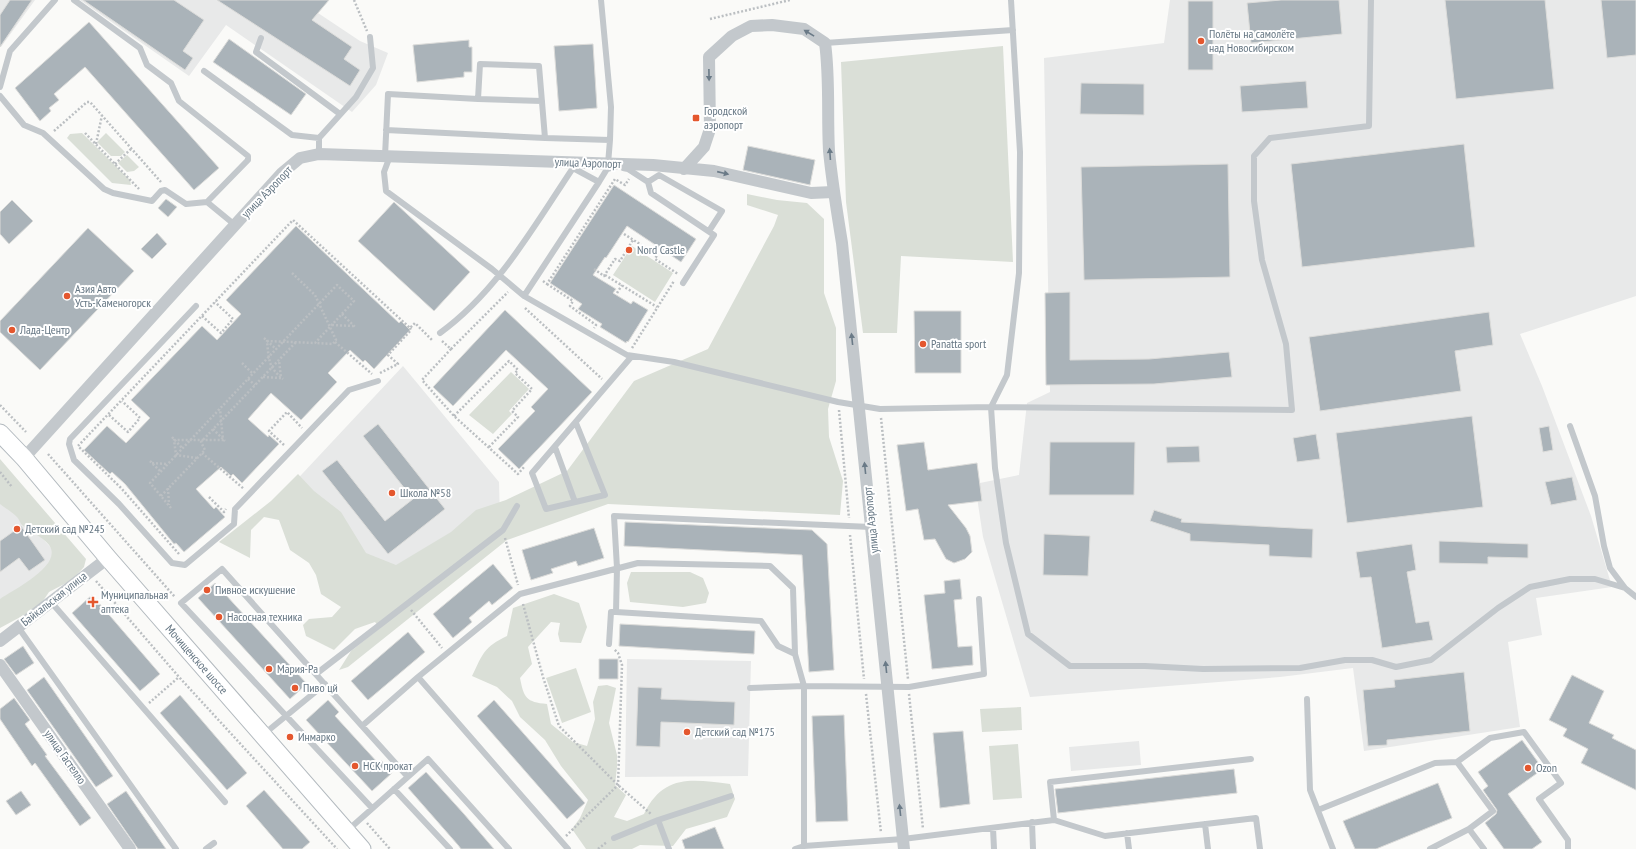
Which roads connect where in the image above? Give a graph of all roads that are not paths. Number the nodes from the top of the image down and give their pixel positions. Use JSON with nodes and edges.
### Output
{"nodes":[{"id":1,"x":55,"y":0,"type":"edge"},
{"id":2,"x":74,"y":0,"type":"edge"},
{"id":3,"x":600,"y":0,"type":"edge"},
{"id":4,"x":1011,"y":0,"type":"edge"},
{"id":5,"x":1371,"y":0,"type":"edge"},
{"id":6,"x":1013,"y":30,"type":"junction"},
{"id":7,"x":370,"y":37,"type":"road end"},
{"id":8,"x":261,"y":38,"type":"dead end"},
{"id":9,"x":825,"y":43,"type":"junction"},
{"id":10,"x":204,"y":71,"type":"dead end"},
{"id":11,"x":0,"y":87,"type":"edge"},
{"id":12,"x":0,"y":96,"type":"edge"},
{"id":13,"x":478,"y":99,"type":"junction"},
{"id":14,"x":542,"y":101,"type":"junction"},
{"id":15,"x":340,"y":114,"type":"junction"},
{"id":16,"x":386,"y":130,"type":"junction"},
{"id":17,"x":319,"y":138,"type":"junction"},
{"id":18,"x":545,"y":138,"type":"junction"},
{"id":19,"x":610,"y":140,"type":"junction"},
{"id":20,"x":319,"y":154,"type":"junction"},
{"id":21,"x":387,"y":156,"type":"junction"},
{"id":22,"x":608,"y":164,"type":"junction"},
{"id":23,"x":684,"y":169,"type":"junction"},
{"id":24,"x":599,"y":182,"type":"junction"},
{"id":25,"x":648,"y":182,"type":"junction"},
{"id":26,"x":833,"y":192,"type":"junction"},
{"id":27,"x":207,"y":202,"type":"junction"},
{"id":28,"x":235,"y":225,"type":"junction"},
{"id":29,"x":709,"y":231,"type":"junction"},
{"id":30,"x":500,"y":277,"type":"junction"},
{"id":31,"x":683,"y":283,"type":"dead end"},
{"id":32,"x":524,"y":296,"type":"junction"},
{"id":33,"x":196,"y":306,"type":"dead end"},
{"id":34,"x":438,"y":334,"type":"road end"},
{"id":35,"x":632,"y":356,"type":"junction"},
{"id":36,"x":376,"y":378,"type":"road end"},
{"id":37,"x":859,"y":406,"type":"junction"},
{"id":38,"x":991,"y":407,"type":"junction"},
{"id":39,"x":576,"y":423,"type":"junction"},
{"id":40,"x":1570,"y":426,"type":"dead end"},
{"id":41,"x":0,"y":433,"type":"edge"},
{"id":42,"x":555,"y":447,"type":"junction"},
{"id":43,"x":24,"y":458,"type":"junction"},
{"id":44,"x":575,"y":502,"type":"junction"},
{"id":45,"x":517,"y":506,"type":"dead end"},
{"id":46,"x":872,"y":527,"type":"junction"},
{"id":47,"x":108,"y":558,"type":"junction"},
{"id":48,"x":617,"y":568,"type":"junction"},
{"id":49,"x":1626,"y":588,"type":"junction"},
{"id":50,"x":1636,"y":597,"type":"edge"},
{"id":51,"x":979,"y":599,"type":"dead end"},
{"id":52,"x":51,"y":602,"type":"junction"},
{"id":53,"x":616,"y":612,"type":"junction"},
{"id":54,"x":18,"y":627,"type":"junction"},
{"id":55,"x":0,"y":641,"type":"edge"},
{"id":56,"x":609,"y":644,"type":"road end"},
{"id":57,"x":795,"y":654,"type":"junction"},
{"id":58,"x":0,"y":665,"type":"edge"},
{"id":59,"x":316,"y":674,"type":"junction"},
{"id":60,"x":418,"y":677,"type":"junction"},
{"id":61,"x":325,"y":684,"type":"junction"},
{"id":62,"x":804,"y":686,"type":"junction"},
{"id":63,"x":750,"y":688,"type":"dead end"},
{"id":64,"x":888,"y":688,"type":"junction"},
{"id":65,"x":1307,"y":698,"type":"dead end"},
{"id":66,"x":288,"y":716,"type":"junction"},
{"id":67,"x":362,"y":726,"type":"junction"},
{"id":68,"x":263,"y":735,"type":"junction"},
{"id":69,"x":1251,"y":759,"type":"dead end"},
{"id":70,"x":1457,"y":762,"type":"junction"},
{"id":71,"x":407,"y":776,"type":"junction"},
{"id":72,"x":394,"y":789,"type":"junction"},
{"id":73,"x":731,"y":796,"type":"dead end"},
{"id":74,"x":224,"y":802,"type":"dead end"},
{"id":75,"x":372,"y":808,"type":"junction"},
{"id":76,"x":1318,"y":810,"type":"junction"},
{"id":77,"x":658,"y":820,"type":"junction"},
{"id":78,"x":1054,"y":820,"type":"junction"},
{"id":79,"x":1032,"y":822,"type":"junction"},
{"id":80,"x":1205,"y":824,"type":"junction"},
{"id":81,"x":993,"y":828,"type":"junction"},
{"id":82,"x":1469,"y":828,"type":"junction"},
{"id":83,"x":346,"y":831,"type":"junction"},
{"id":84,"x":1127,"y":833,"type":"junction"},
{"id":85,"x":614,"y":838,"type":"dead end"},
{"id":86,"x":214,"y":843,"type":"dead end"},
{"id":87,"x":903,"y":844,"type":"edge"},
{"id":88,"x":804,"y":847,"type":"edge"},
{"id":89,"x":130,"y":849,"type":"edge"},
{"id":90,"x":176,"y":849,"type":"edge"},
{"id":91,"x":206,"y":849,"type":"edge"},
{"id":92,"x":362,"y":849,"type":"edge"},
{"id":93,"x":450,"y":849,"type":"edge"},
{"id":94,"x":510,"y":849,"type":"edge"},
{"id":95,"x":568,"y":849,"type":"edge"},
{"id":96,"x":669,"y":849,"type":"edge"},
{"id":97,"x":795,"y":849,"type":"edge"},
{"id":98,"x":994,"y":849,"type":"edge"},
{"id":99,"x":1033,"y":849,"type":"edge"},
{"id":100,"x":1128,"y":849,"type":"edge"},
{"id":101,"x":1208,"y":849,"type":"edge"},
{"id":102,"x":1260,"y":849,"type":"edge"},
{"id":103,"x":1334,"y":849,"type":"edge"},
{"id":104,"x":1430,"y":849,"type":"edge"},
{"id":105,"x":1484,"y":849,"type":"edge"},
{"id":106,"x":1568,"y":849,"type":"edge"}],
"edges":[{"from":1,"to":11,"type":"lane"},
{"from":2,"to":27,"type":"lane"},
{"from":3,"to":19,"type":"lane"},
{"from":4,"to":6,"type":"lane"},
{"from":5,"to":38,"type":"lane"},
{"from":6,"to":9,"type":"lane"},
{"from":6,"to":38,"type":"lane"},
{"from":7,"to":15,"type":"lane"},
{"from":8,"to":15,"type":"lane"},
{"from":9,"to":23,"type":"street","one_way":true},
{"from":26,"to":9,"type":"street","name":"улица Аэропорт","one_way":true},
{"from":10,"to":17,"type":"lane"},
{"from":12,"to":27,"type":"lane"},
{"from":13,"to":14,"type":"lane"},
{"from":13,"to":14,"type":"lane"},
{"from":13,"to":16,"type":"lane"},
{"from":14,"to":18,"type":"lane"},
{"from":15,"to":17,"type":"lane"},
{"from":16,"to":18,"type":"lane"},
{"from":16,"to":21,"type":"lane"},
{"from":17,"to":20,"type":"lane"},
{"from":18,"to":19,"type":"lane"},
{"from":19,"to":22,"type":"lane"},
{"from":20,"to":21,"type":"street","name":"улица Аэропорт"},
{"from":20,"to":28,"type":"street","name":"улица Аэропорт"},
{"from":21,"to":22,"type":"street","name":"улица Аэропорт"},
{"from":21,"to":30,"type":"lane"},
{"from":22,"to":23,"type":"street","name":"улица Аэропорт"},
{"from":23,"to":26,"type":"street","name":"улица Аэропорт","one_way":true},
{"from":24,"to":25,"type":"lane"},
{"from":24,"to":30,"type":"lane"},
{"from":24,"to":32,"type":"lane"},
{"from":25,"to":29,"type":"lane"},
{"from":25,"to":29,"type":"lane"},
{"from":37,"to":26,"type":"street","name":"улица Аэропорт","one_way":true},
{"from":27,"to":28,"type":"lane"},
{"from":28,"to":43,"type":"street","name":"улица Аэропорт"},
{"from":29,"to":31,"type":"lane"},
{"from":30,"to":32,"type":"lane"},
{"from":30,"to":34,"type":"lane"},
{"from":32,"to":35,"type":"lane"},
{"from":33,"to":36,"type":"lane"},
{"from":35,"to":37,"type":"lane"},
{"from":35,"to":39,"type":"lane"},
{"from":37,"to":38,"type":"lane"},
{"from":46,"to":37,"type":"street","name":"улица Аэропорт","one_way":true},
{"from":38,"to":49,"type":"lane"},
{"from":39,"to":42,"type":"lane"},
{"from":39,"to":44,"type":"lane"},
{"from":40,"to":49,"type":"lane"},
{"from":41,"to":43,"type":"main road","name":"Мочищенское шоссе"},
{"from":42,"to":44,"type":"lane"},
{"from":42,"to":44,"type":"lane"},
{"from":43,"to":47,"type":"main road","name":"Мочищенское шоссе"},
{"from":45,"to":59,"type":"lane"},
{"from":46,"to":48,"type":"lane"},
{"from":64,"to":46,"type":"street","name":"улица Аэропорт","one_way":true},
{"from":47,"to":52,"type":"street","name":"Байкальская улица"},
{"from":47,"to":68,"type":"main road","name":"Мочищенское шоссе"},
{"from":48,"to":53,"type":"lane"},
{"from":48,"to":57,"type":"lane"},
{"from":48,"to":60,"type":"lane"},
{"from":49,"to":50,"type":"lane"},
{"from":51,"to":64,"type":"lane"},
{"from":52,"to":54,"type":"street","name":"Байкальская улица"},
{"from":52,"to":74,"type":"lane"},
{"from":53,"to":56,"type":"lane"},
{"from":53,"to":57,"type":"lane"},
{"from":54,"to":55,"type":"street","name":"Байкальская улица"},
{"from":54,"to":90,"type":"lane"},
{"from":57,"to":62,"type":"lane"},
{"from":58,"to":89,"type":"street","name":"улица Гастелло"},
{"from":59,"to":61,"type":"lane"},
{"from":59,"to":66,"type":"lane"},
{"from":60,"to":67,"type":"lane"},
{"from":60,"to":95,"type":"lane"},
{"from":61,"to":66,"type":"lane"},
{"from":61,"to":67,"type":"lane"},
{"from":62,"to":63,"type":"lane"},
{"from":62,"to":64,"type":"lane"},
{"from":62,"to":88,"type":"lane"},
{"from":87,"to":64,"type":"street","name":"улица Аэропорт","one_way":true},
{"from":65,"to":76,"type":"lane"},
{"from":66,"to":68,"type":"lane"},
{"from":66,"to":75,"type":"lane"},
{"from":67,"to":71,"type":"lane"},
{"from":68,"to":83,"type":"main road","name":"Мочищенское шоссе"},
{"from":69,"to":78,"type":"lane"},
{"from":70,"to":76,"type":"lane"},
{"from":70,"to":82,"type":"lane"},
{"from":70,"to":106,"type":"lane"},
{"from":71,"to":72,"type":"lane"},
{"from":71,"to":94,"type":"lane"},
{"from":72,"to":75,"type":"lane"},
{"from":72,"to":93,"type":"lane"},
{"from":73,"to":77,"type":"lane"},
{"from":75,"to":83,"type":"lane"},
{"from":76,"to":103,"type":"lane"},
{"from":77,"to":85,"type":"lane"},
{"from":77,"to":96,"type":"lane"},
{"from":78,"to":79,"type":"lane"},
{"from":78,"to":84,"type":"lane"},
{"from":79,"to":81,"type":"lane"},
{"from":79,"to":99,"type":"lane"},
{"from":80,"to":84,"type":"lane"},
{"from":80,"to":101,"type":"lane"},
{"from":80,"to":102,"type":"lane"},
{"from":81,"to":87,"type":"lane"},
{"from":81,"to":98,"type":"lane"},
{"from":82,"to":104,"type":"lane"},
{"from":82,"to":105,"type":"lane"},
{"from":83,"to":92,"type":"main road","name":"Мочищенское шоссе"},
{"from":84,"to":100,"type":"lane"},
{"from":86,"to":91,"type":"lane"},
{"from":87,"to":88,"type":"lane"},
{"from":88,"to":97,"type":"lane"}]}
